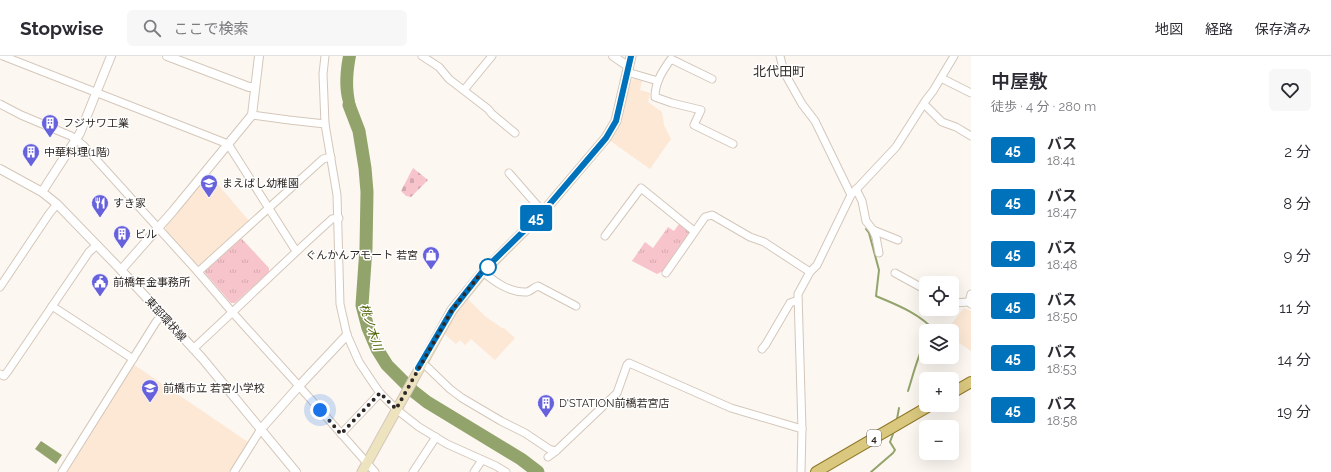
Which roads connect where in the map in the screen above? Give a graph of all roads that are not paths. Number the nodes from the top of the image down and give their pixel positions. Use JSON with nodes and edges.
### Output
{"nodes":[{"id":1,"x":3,"y":56,"type":"edge"},
{"id":2,"x":111,"y":56,"type":"edge"},
{"id":3,"x":167,"y":56,"type":"edge"},
{"id":4,"x":259,"y":56,"type":"edge"},
{"id":5,"x":325,"y":56,"type":"edge"},
{"id":6,"x":422,"y":56,"type":"edge"},
{"id":7,"x":492,"y":56,"type":"edge"},
{"id":8,"x":613,"y":56,"type":"edge"},
{"id":9,"x":631,"y":56,"type":"edge"},
{"id":10,"x":780,"y":56,"type":"edge"},
{"id":11,"x":954,"y":56,"type":"edge"},
{"id":12,"x":628,"y":69,"type":"junction"},
{"id":13,"x":941,"y":78,"type":"junction"},
{"id":14,"x":712,"y":79,"type":"dead end"},
{"id":15,"x":658,"y":81,"type":"junction"},
{"id":16,"x":255,"y":87,"type":"junction"},
{"id":17,"x":464,"y":90,"type":"junction"},
{"id":18,"x":96,"y":92,"type":"junction"},
{"id":19,"x":971,"y":93,"type":"edge"},
{"id":20,"x":0,"y":104,"type":"edge"},
{"id":21,"x":924,"y":104,"type":"junction"},
{"id":22,"x":252,"y":115,"type":"junction"},
{"id":23,"x":325,"y":124,"type":"junction"},
{"id":24,"x":515,"y":133,"type":"dead end"},
{"id":25,"x":971,"y":136,"type":"edge"},
{"id":26,"x":77,"y":140,"type":"junction"},
{"id":27,"x":228,"y":144,"type":"junction"},
{"id":28,"x":733,"y":144,"type":"dead end"},
{"id":29,"x":331,"y":157,"type":"junction"},
{"id":30,"x":0,"y":169,"type":"edge"},
{"id":31,"x":509,"y":172,"type":"dead end"},
{"id":32,"x":856,"y":189,"type":"junction"},
{"id":33,"x":42,"y":192,"type":"junction"},
{"id":34,"x":851,"y":195,"type":"junction"},
{"id":35,"x":57,"y":204,"type":"junction"},
{"id":36,"x":268,"y":208,"type":"junction"},
{"id":37,"x":543,"y":212,"type":"junction"},
{"id":38,"x":339,"y":218,"type":"junction"},
{"id":39,"x":158,"y":228,"type":"junction"},
{"id":40,"x":873,"y":230,"type":"junction"},
{"id":41,"x":694,"y":231,"type":"junction"},
{"id":42,"x":605,"y":236,"type":"dead end"},
{"id":43,"x":898,"y":240,"type":"dead end"},
{"id":44,"x":97,"y":245,"type":"junction"},
{"id":45,"x":296,"y":251,"type":"junction"},
{"id":46,"x":879,"y":253,"type":"dead end"},
{"id":47,"x":121,"y":270,"type":"junction"},
{"id":48,"x":198,"y":272,"type":"junction"},
{"id":49,"x":482,"y":272,"type":"junction"},
{"id":50,"x":810,"y":272,"type":"junction"},
{"id":51,"x":666,"y":273,"type":"dead end"},
{"id":52,"x":895,"y":274,"type":"dead end"},
{"id":53,"x":919,"y":286,"type":"edge"},
{"id":54,"x":0,"y":287,"type":"edge"},
{"id":55,"x":971,"y":294,"type":"edge"},
{"id":56,"x":798,"y":300,"type":"junction"},
{"id":57,"x":959,"y":303,"type":"edge"},
{"id":58,"x":970,"y":304,"type":"edge"},
{"id":59,"x":52,"y":306,"type":"junction"},
{"id":60,"x":576,"y":306,"type":"dead end"},
{"id":61,"x":233,"y":313,"type":"junction"},
{"id":62,"x":162,"y":315,"type":"junction"},
{"id":63,"x":347,"y":335,"type":"junction"},
{"id":64,"x":193,"y":349,"type":"junction"},
{"id":65,"x":762,"y":349,"type":"dead end"},
{"id":66,"x":133,"y":359,"type":"junction"},
{"id":67,"x":420,"y":365,"type":"junction"},
{"id":68,"x":0,"y":374,"type":"edge"},
{"id":69,"x":971,"y":382,"type":"edge"},
{"id":70,"x":299,"y":386,"type":"junction"},
{"id":71,"x":959,"y":389,"type":"edge"},
{"id":72,"x":380,"y":393,"type":"junction"},
{"id":73,"x":396,"y":409,"type":"junction"},
{"id":74,"x":919,"y":412,"type":"edge"},
{"id":75,"x":261,"y":429,"type":"junction"},
{"id":76,"x":802,"y":429,"type":"junction"},
{"id":77,"x":341,"y":434,"type":"junction"},
{"id":78,"x":436,"y":438,"type":"junction"},
{"id":79,"x":556,"y":452,"type":"junction"},
{"id":80,"x":548,"y":457,"type":"dead end"},
{"id":81,"x":482,"y":460,"type":"junction"},
{"id":82,"x":367,"y":463,"type":"junction"},
{"id":83,"x":824,"y":470,"type":"edge"},
{"id":84,"x":62,"y":472,"type":"edge"},
{"id":85,"x":234,"y":472,"type":"edge"},
{"id":86,"x":296,"y":472,"type":"edge"},
{"id":87,"x":362,"y":472,"type":"edge"},
{"id":88,"x":375,"y":472,"type":"edge"},
{"id":89,"x":413,"y":472,"type":"edge"},
{"id":90,"x":474,"y":472,"type":"edge"},
{"id":91,"x":506,"y":472,"type":"edge"},
{"id":92,"x":801,"y":472,"type":"edge"}],
"edges":[{"from":1,"to":18,"type":"street"},
{"from":2,"to":18,"type":"street"},
{"from":3,"to":16,"type":"street"},
{"from":4,"to":16,"type":"street"},
{"from":5,"to":23,"type":"street"},
{"from":6,"to":17,"type":"street"},
{"from":7,"to":17,"type":"street"},
{"from":8,"to":12,"type":"street"},
{"from":9,"to":12,"type":"main road"},
{"from":10,"to":34,"type":"street"},
{"from":11,"to":13,"type":"street"},
{"from":12,"to":15,"type":"street"},
{"from":12,"to":37,"type":"main road"},
{"from":13,"to":19,"type":"street"},
{"from":13,"to":21,"type":"street"},
{"from":14,"to":15,"type":"street"},
{"from":15,"to":28,"type":"street"},
{"from":16,"to":22,"type":"street"},
{"from":17,"to":24,"type":"street"},
{"from":18,"to":26,"type":"street"},
{"from":18,"to":27,"type":"street"},
{"from":20,"to":26,"type":"street"},
{"from":21,"to":25,"type":"street"},
{"from":21,"to":32,"type":"street"},
{"from":22,"to":23,"type":"street"},
{"from":22,"to":27,"type":"street"},
{"from":23,"to":29,"type":"street"},
{"from":26,"to":33,"type":"street"},
{"from":26,"to":39,"type":"street"},
{"from":27,"to":36,"type":"street"},
{"from":27,"to":39,"type":"street"},
{"from":29,"to":36,"type":"street"},
{"from":29,"to":38,"type":"street"},
{"from":30,"to":33,"type":"street","name":"東部環状線"},
{"from":31,"to":37,"type":"street"},
{"from":32,"to":34,"type":"street"},
{"from":32,"to":40,"type":"street"},
{"from":33,"to":35,"type":"street","name":"東部環状線"},
{"from":34,"to":50,"type":"street"},
{"from":35,"to":44,"type":"street","name":"東部環状線"},
{"from":35,"to":54,"type":"street"},
{"from":36,"to":45,"type":"street"},
{"from":36,"to":48,"type":"street"},
{"from":37,"to":49,"type":"main road"},
{"from":38,"to":45,"type":"street"},
{"from":38,"to":63,"type":"street"},
{"from":39,"to":47,"type":"street"},
{"from":39,"to":48,"type":"street"},
{"from":40,"to":43,"type":"street"},
{"from":40,"to":46,"type":"street"},
{"from":41,"to":42,"type":"street"},
{"from":41,"to":50,"type":"street"},
{"from":41,"to":51,"type":"street"},
{"from":44,"to":47,"type":"street","name":"東部環状線"},
{"from":44,"to":59,"type":"street"},
{"from":45,"to":61,"type":"street"},
{"from":47,"to":62,"type":"street","name":"東部環状線"},
{"from":48,"to":61,"type":"street"},
{"from":49,"to":60,"type":"street"},
{"from":49,"to":67,"type":"main road"},
{"from":50,"to":56,"type":"street"},
{"from":52,"to":53,"type":"street"},
{"from":55,"to":58,"type":"street"},
{"from":56,"to":65,"type":"street"},
{"from":56,"to":76,"type":"street"},
{"from":57,"to":58,"type":"street"},
{"from":59,"to":66,"type":"street"},
{"from":59,"to":68,"type":"street"},
{"from":61,"to":64,"type":"street"},
{"from":61,"to":70,"type":"street"},
{"from":62,"to":64,"type":"street","name":"東部環状線"},
{"from":62,"to":66,"type":"street"},
{"from":63,"to":70,"type":"street"},
{"from":63,"to":72,"type":"street"},
{"from":64,"to":75,"type":"street","name":"東部環状線"},
{"from":66,"to":84,"type":"street"},
{"from":67,"to":73,"type":"main road"},
{"from":67,"to":79,"type":"street"},
{"from":69,"to":71,"type":"main road"},
{"from":70,"to":75,"type":"street"},
{"from":70,"to":77,"type":"street"},
{"from":72,"to":73,"type":"street"},
{"from":72,"to":77,"type":"street"},
{"from":73,"to":78,"type":"street"},
{"from":73,"to":82,"type":"main road"},
{"from":74,"to":83,"type":"main road","number":"4"},
{"from":75,"to":85,"type":"street"},
{"from":75,"to":86,"type":"street","name":"東部環状線"},
{"from":76,"to":79,"type":"street"},
{"from":76,"to":92,"type":"street"},
{"from":77,"to":82,"type":"street"},
{"from":78,"to":81,"type":"street"},
{"from":78,"to":89,"type":"street"},
{"from":79,"to":80,"type":"street"},
{"from":81,"to":90,"type":"street"},
{"from":81,"to":91,"type":"street"},
{"from":82,"to":87,"type":"main road"},
{"from":82,"to":88,"type":"street"}]}
